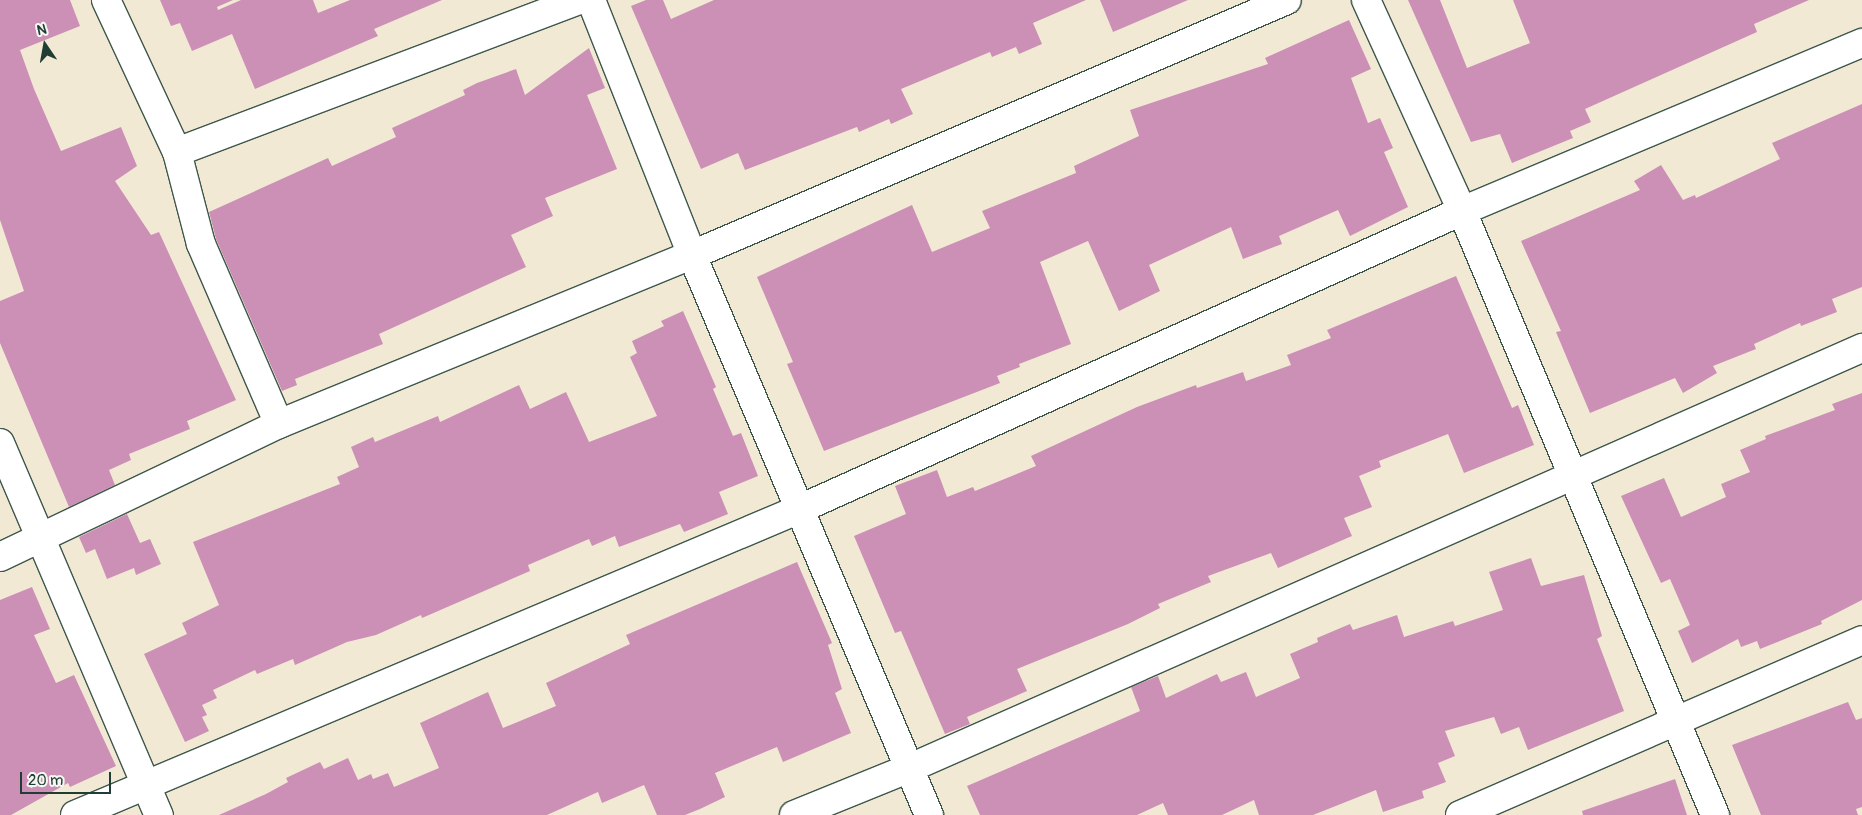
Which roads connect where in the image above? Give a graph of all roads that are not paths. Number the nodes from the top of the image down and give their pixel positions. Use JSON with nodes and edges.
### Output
{"nodes":[{"id":1,"x":106,"y":0,"type":"edge"},
{"id":2,"x":580,"y":0,"type":"edge"},
{"id":3,"x":591,"y":0,"type":"edge"},
{"id":4,"x":1287,"y":0,"type":"edge"},
{"id":5,"x":1366,"y":0,"type":"edge"},
{"id":6,"x":1862,"y":43,"type":"edge"},
{"id":7,"x":177,"y":152,"type":"junction"},
{"id":8,"x":1462,"y":211,"type":"junction"},
{"id":9,"x":692,"y":255,"type":"junction"},
{"id":10,"x":1862,"y":348,"type":"edge"},
{"id":11,"x":279,"y":424,"type":"junction"},
{"id":12,"x":0,"y":443,"type":"edge"},
{"id":13,"x":1573,"y":474,"type":"junction"},
{"id":14,"x":802,"y":508,"type":"junction"},
{"id":15,"x":39,"y":541,"type":"junction"},
{"id":16,"x":0,"y":558,"type":"edge"},
{"id":17,"x":1862,"y":640,"type":"edge"},
{"id":18,"x":1676,"y":720,"type":"junction"},
{"id":19,"x":910,"y":768,"type":"junction"},
{"id":20,"x":145,"y":784,"type":"junction"},
{"id":21,"x":75,"y":815,"type":"edge"},
{"id":22,"x":159,"y":815,"type":"edge"},
{"id":23,"x":794,"y":815,"type":"edge"},
{"id":24,"x":929,"y":815,"type":"edge"},
{"id":25,"x":1460,"y":815,"type":"edge"},
{"id":26,"x":1715,"y":815,"type":"edge"}],
"edges":[{"from":1,"to":7,"type":"street"},
{"from":2,"to":7,"type":"street"},
{"from":3,"to":9,"type":"street"},
{"from":4,"to":9,"type":"street"},
{"from":5,"to":8,"type":"street"},
{"from":6,"to":8,"type":"street"},
{"from":7,"to":11,"type":"street"},
{"from":8,"to":13,"type":"street"},
{"from":8,"to":14,"type":"street"},
{"from":9,"to":11,"type":"street"},
{"from":9,"to":14,"type":"street"},
{"from":10,"to":13,"type":"street"},
{"from":11,"to":15,"type":"street"},
{"from":12,"to":15,"type":"street"},
{"from":13,"to":18,"type":"street"},
{"from":13,"to":19,"type":"street"},
{"from":14,"to":19,"type":"street"},
{"from":14,"to":20,"type":"street"},
{"from":15,"to":16,"type":"street"},
{"from":15,"to":20,"type":"street"},
{"from":17,"to":18,"type":"street"},
{"from":18,"to":25,"type":"street"},
{"from":18,"to":26,"type":"street"},
{"from":19,"to":23,"type":"street"},
{"from":19,"to":24,"type":"street"},
{"from":20,"to":21,"type":"street"},
{"from":20,"to":22,"type":"street"}]}
